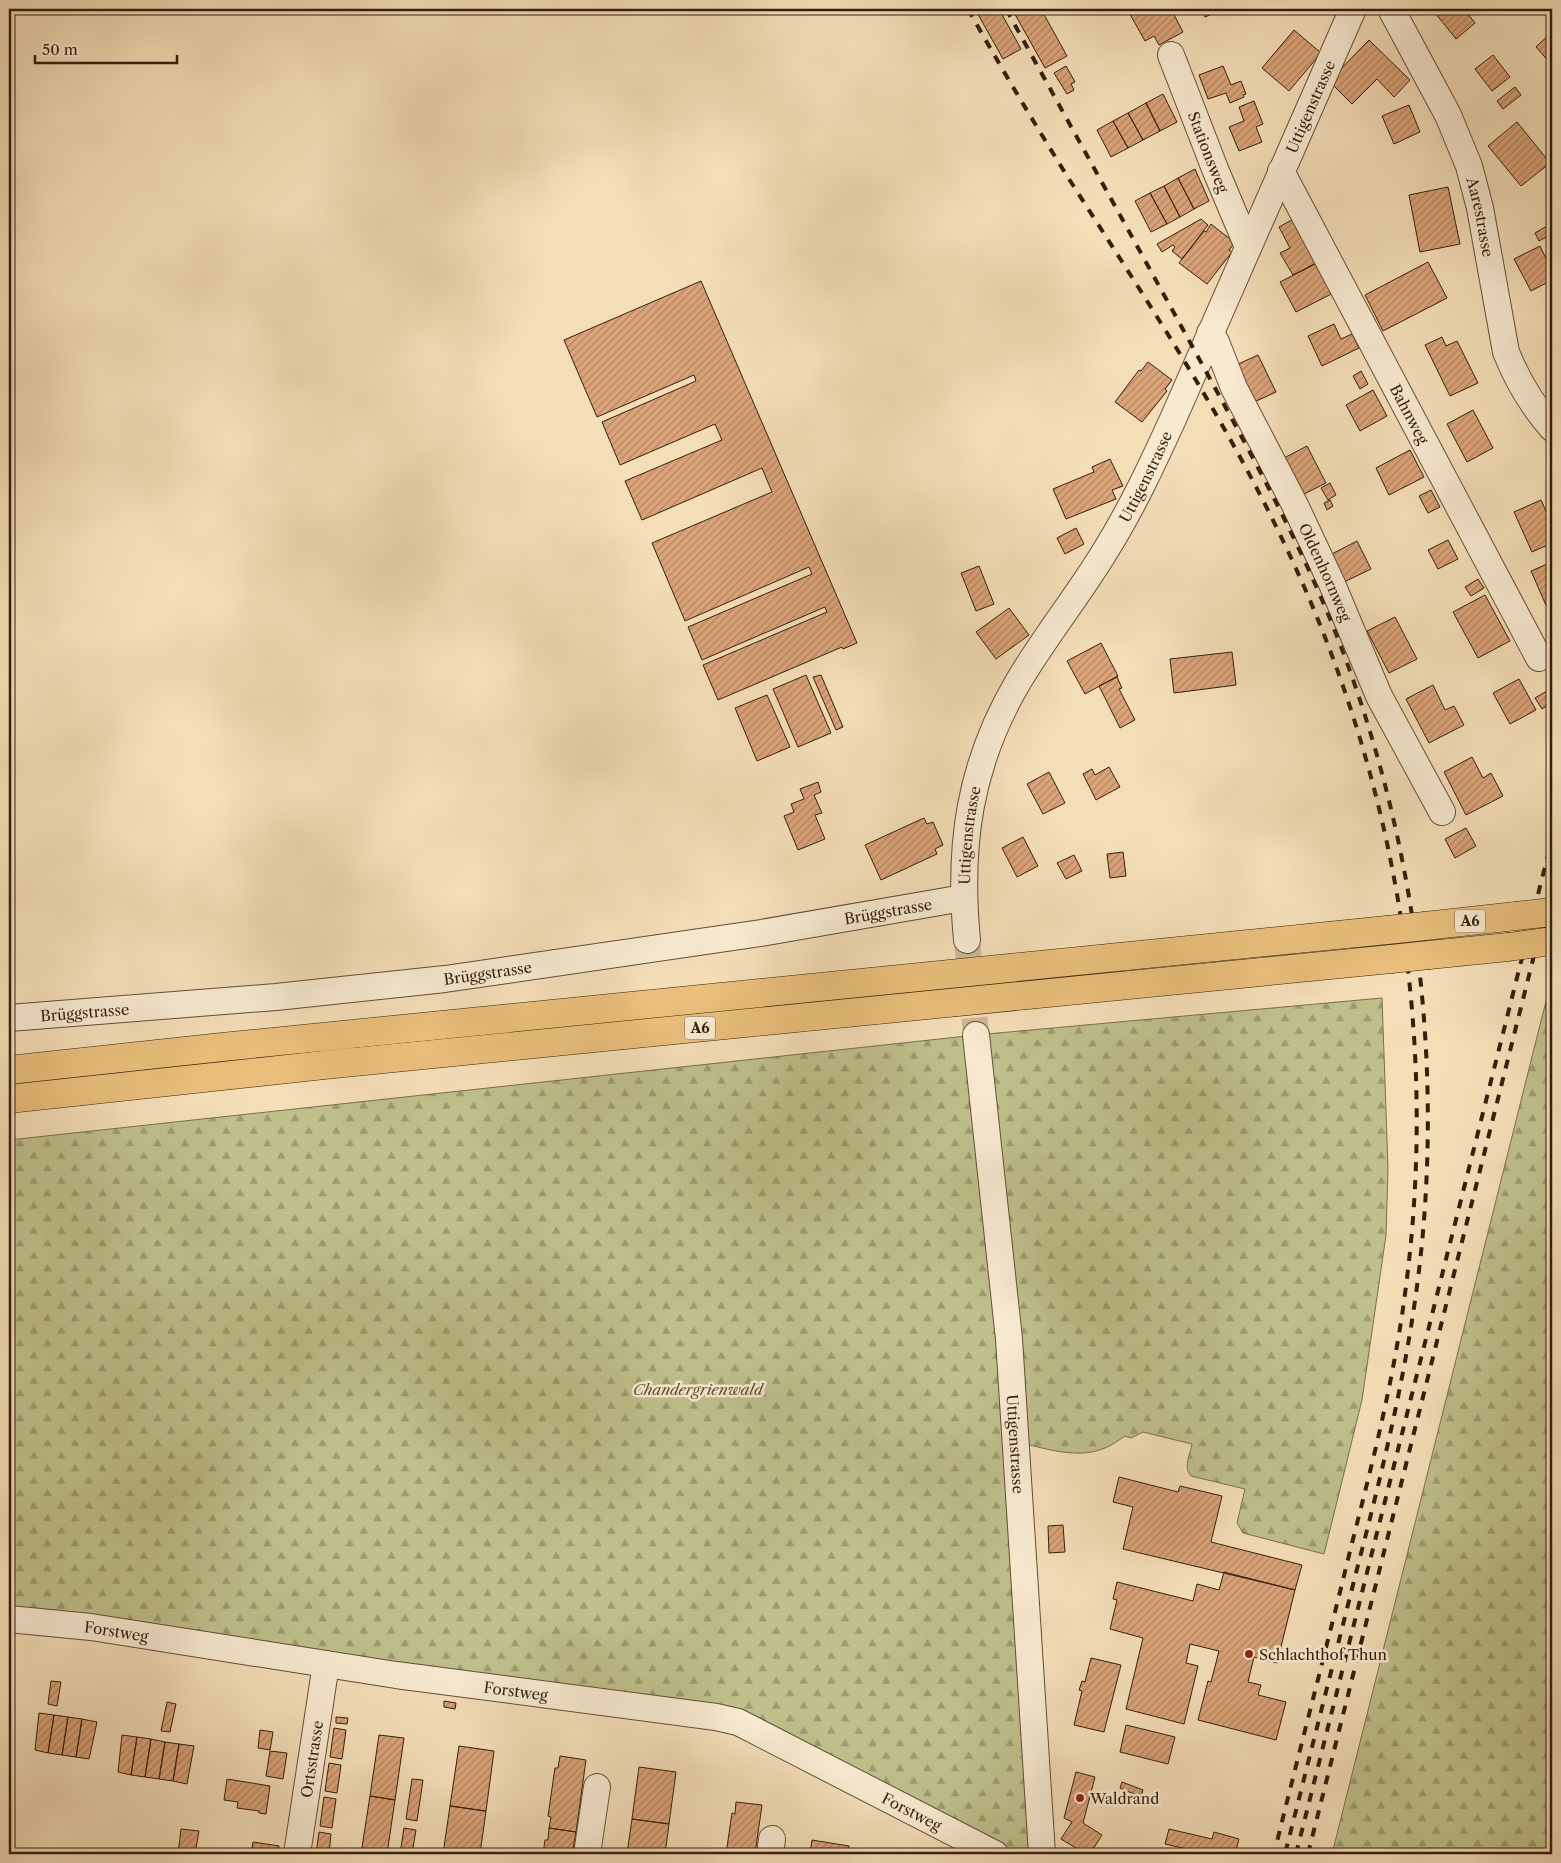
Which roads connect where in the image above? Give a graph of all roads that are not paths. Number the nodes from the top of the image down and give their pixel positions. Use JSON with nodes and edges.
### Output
{"nodes":[{"id":1,"x":1352,"y":9,"type":"edge"},
{"id":2,"x":1391,"y":9,"type":"edge"},
{"id":3,"x":1171,"y":55,"type":"dead end"},
{"id":4,"x":1281,"y":171,"type":"junction"},
{"id":5,"x":1248,"y":247,"type":"junction"},
{"id":6,"x":1210,"y":333,"type":"junction"},
{"id":7,"x":1552,"y":428,"type":"edge"},
{"id":8,"x":1539,"y":658,"type":"dead end"},
{"id":9,"x":1442,"y":812,"type":"dead end"},
{"id":10,"x":963,"y":898,"type":"junction"},
{"id":11,"x":1552,"y":912,"type":"edge"},
{"id":12,"x":966,"y":940,"type":"tunnel mouth"},
{"id":13,"x":1552,"y":942,"type":"edge"},
{"id":14,"x":9,"y":1018,"type":"edge"},
{"id":15,"x":976,"y":1035,"type":"tunnel mouth"},
{"id":16,"x":9,"y":1070,"type":"edge"},
{"id":17,"x":9,"y":1099,"type":"edge"},
{"id":18,"x":9,"y":1619,"type":"edge"},
{"id":19,"x":326,"y":1664,"type":"junction"},
{"id":20,"x":597,"y":1787,"type":"dead end"},
{"id":21,"x":297,"y":1854,"type":"edge"},
{"id":22,"x":587,"y":1854,"type":"edge"},
{"id":23,"x":995,"y":1854,"type":"edge"},
{"id":24,"x":1042,"y":1854,"type":"edge"}],
"edges":[{"from":1,"to":4,"type":"street","name":"Uttigenstrasse"},
{"from":2,"to":7,"type":"street","name":"Aarestrasse"},
{"from":3,"to":5,"type":"street","name":"Stationsweg"},
{"from":4,"to":5,"type":"street","name":"Uttigenstrasse"},
{"from":4,"to":8,"type":"street","name":"Bahnweg"},
{"from":5,"to":6,"type":"street","name":"Uttigenstrasse"},
{"from":6,"to":9,"type":"street","name":"Oldenhornweg"},
{"from":6,"to":10,"type":"street","name":"Uttigenstrasse"},
{"from":10,"to":12,"type":"street","name":"Uttigenstrasse"},
{"from":10,"to":14,"type":"street","name":"Brüggstrasse"},
{"from":11,"to":16,"type":"highway","number":"A6","bridge":true},
{"from":13,"to":17,"type":"highway","number":"A6","bridge":true},
{"from":15,"to":24,"type":"street","name":"Uttigenstrasse"},
{"from":18,"to":19,"type":"street","name":"Forstweg"},
{"from":19,"to":21,"type":"street","name":"Ortsstrasse"},
{"from":19,"to":23,"type":"street","name":"Forstweg"},
{"from":20,"to":22,"type":"street"}]}
